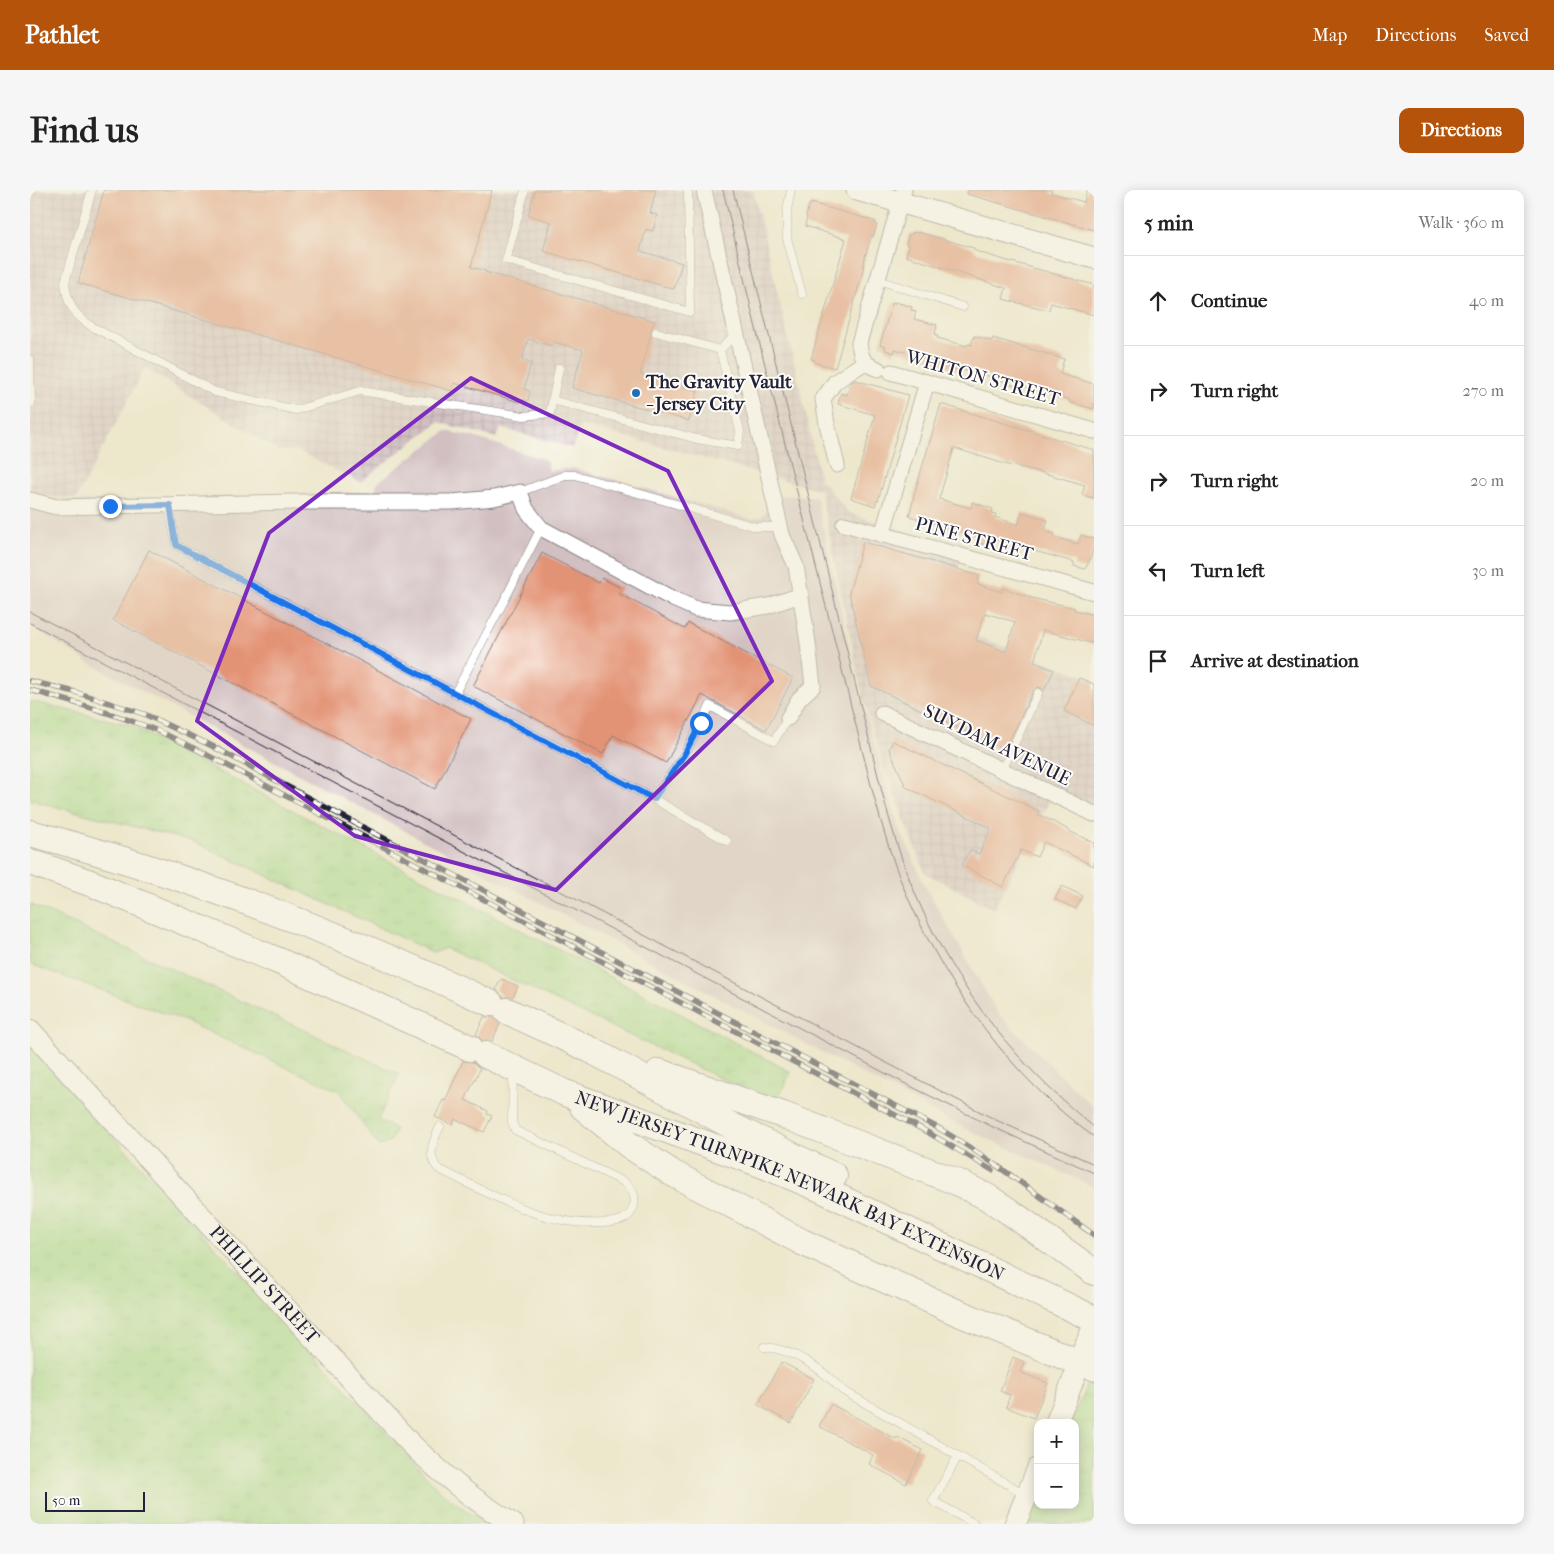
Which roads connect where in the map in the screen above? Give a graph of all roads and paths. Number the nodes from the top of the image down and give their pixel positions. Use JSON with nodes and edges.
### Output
{"nodes":[{"id":1,"x":92,"y":190,"type":"edge"},
{"id":2,"x":525,"y":190,"type":"edge"},
{"id":3,"x":688,"y":190,"type":"edge"},
{"id":4,"x":704,"y":190,"type":"edge"},
{"id":5,"x":791,"y":190,"type":"edge"},
{"id":6,"x":857,"y":190,"type":"edge"},
{"id":7,"x":902,"y":196,"type":"edge"},
{"id":8,"x":1094,"y":258,"type":"edge"},
{"id":9,"x":878,"y":280,"type":"junction"},
{"id":10,"x":802,"y":294,"type":"dead end"},
{"id":11,"x":963,"y":307,"type":"dead end"},
{"id":12,"x":656,"y":332,"type":"dead end"},
{"id":13,"x":737,"y":332,"type":"junction"},
{"id":14,"x":720,"y":350,"type":"junction"},
{"id":15,"x":30,"y":360,"type":"edge"},
{"id":16,"x":874,"y":365,"type":"junction"},
{"id":17,"x":559,"y":368,"type":"dead end"},
{"id":18,"x":927,"y":382,"type":"junction"},
{"id":19,"x":552,"y":400,"type":"junction"},
{"id":20,"x":31,"y":403,"type":"dead end"},
{"id":21,"x":1094,"y":430,"type":"edge"},
{"id":22,"x":837,"y":465,"type":"dead end"},
{"id":23,"x":520,"y":492,"type":"junction"},
{"id":24,"x":30,"y":500,"type":"edge"},
{"id":25,"x":170,"y":505,"type":"junction"},
{"id":26,"x":844,"y":524,"type":"dead end"},
{"id":27,"x":780,"y":527,"type":"junction"},
{"id":28,"x":541,"y":528,"type":"junction"},
{"id":29,"x":882,"y":534,"type":"junction"},
{"id":30,"x":1094,"y":592,"type":"edge"},
{"id":31,"x":801,"y":595,"type":"junction"},
{"id":32,"x":455,"y":693,"type":"junction"},
{"id":33,"x":1038,"y":693,"type":"dead end"},
{"id":34,"x":882,"y":713,"type":"dead end"},
{"id":35,"x":788,"y":718,"type":"joint"},
{"id":36,"x":1002,"y":770,"type":"junction"},
{"id":37,"x":654,"y":799,"type":"junction"},
{"id":38,"x":1094,"y":814,"type":"edge"},
{"id":39,"x":30,"y":833,"type":"edge"},
{"id":40,"x":727,"y":841,"type":"dead end"},
{"id":41,"x":30,"y":862,"type":"edge"},
{"id":42,"x":30,"y":1030,"type":"edge"},
{"id":43,"x":589,"y":1049,"type":"junction"},
{"id":44,"x":513,"y":1068,"type":"junction"},
{"id":45,"x":565,"y":1093,"type":"junction"},
{"id":46,"x":440,"y":1127,"type":"dead end"},
{"id":47,"x":1094,"y":1272,"type":"edge"},
{"id":48,"x":1036,"y":1282,"type":"junction"},
{"id":49,"x":1094,"y":1300,"type":"edge"},
{"id":50,"x":1094,"y":1319,"type":"edge"},
{"id":51,"x":1094,"y":1332,"type":"edge"},
{"id":52,"x":764,"y":1347,"type":"dead end"},
{"id":53,"x":1087,"y":1366,"type":"edge"},
{"id":54,"x":1058,"y":1419,"type":"edge"},
{"id":55,"x":958,"y":1456,"type":"junction"},
{"id":56,"x":1034,"y":1478,"type":"edge"},
{"id":57,"x":1027,"y":1495,"type":"junction"},
{"id":58,"x":513,"y":1524,"type":"edge"},
{"id":59,"x":975,"y":1524,"type":"edge"},
{"id":60,"x":1015,"y":1524,"type":"edge"}],
"edges":[{"from":1,"to":19,"type":"lane"},
{"from":2,"to":3,"type":"lane"},
{"from":4,"to":13,"type":"street"},
{"from":5,"to":10,"type":"lane"},
{"from":6,"to":7,"type":"street"},
{"from":7,"to":8,"type":"street"},
{"from":7,"to":9,"type":"street"},
{"from":9,"to":11,"type":"lane"},
{"from":9,"to":16,"type":"street"},
{"from":12,"to":14,"type":"lane"},
{"from":13,"to":14,"type":"lane"},
{"from":13,"to":27,"type":"street"},
{"from":14,"to":19,"type":"lane"},
{"from":15,"to":20,"type":"lane"},
{"from":16,"to":18,"type":"street","name":"WHITON STREET"},
{"from":16,"to":22,"type":"street"},
{"from":17,"to":19,"type":"lane"},
{"from":18,"to":21,"type":"street","name":"WHITON STREET"},
{"from":18,"to":29,"type":"street"},
{"from":23,"to":25,"type":"street"},
{"from":23,"to":27,"type":"lane"},
{"from":23,"to":28,"type":"street"},
{"from":24,"to":25,"type":"street"},
{"from":25,"to":32,"type":"lane"},
{"from":26,"to":29,"type":"street","name":"PINE STREET"},
{"from":27,"to":31,"type":"street"},
{"from":28,"to":31,"type":"street"},
{"from":28,"to":32,"type":"lane"},
{"from":29,"to":30,"type":"street","name":"PINE STREET"},
{"from":31,"to":35,"type":"street"},
{"from":32,"to":37,"type":"lane"},
{"from":33,"to":36,"type":"lane"},
{"from":34,"to":36,"type":"street","name":"SUYDAM AVENUE"},
{"from":35,"to":37,"type":"lane"},
{"from":36,"to":38,"type":"street","name":"SUYDAM AVENUE"},
{"from":37,"to":40,"type":"lane"},
{"from":39,"to":43,"type":"highway","name":"NEW JERSEY TURNPIKE NEWARK BAY EXTENSION"},
{"from":41,"to":44,"type":"highway","name":"NEW JERSEY TURNPIKE NEWARK BAY EXTENSION"},
{"from":42,"to":58,"type":"street","name":"PHILLIP STREET"},
{"from":43,"to":47,"type":"highway"},
{"from":43,"to":48,"type":"highway","name":"NEW JERSEY TURNPIKE NEWARK BAY EXTENSION"},
{"from":44,"to":45,"type":"highway","name":"NEW JERSEY TURNPIKE NEWARK BAY EXTENSION"},
{"from":44,"to":46,"type":"lane"},
{"from":45,"to":48,"type":"highway","name":"NEW JERSEY TURNPIKE NEWARK BAY EXTENSION"},
{"from":45,"to":53,"type":"highway"},
{"from":48,"to":49,"type":"highway","name":"NEW JERSEY TURNPIKE NEWARK BAY EXTENSION"},
{"from":48,"to":50,"type":"highway","name":"NEW JERSEY TURNPIKE NEWARK BAY EXTENSION"},
{"from":51,"to":53,"type":"highway"},
{"from":52,"to":55,"type":"lane"},
{"from":53,"to":54,"type":"street"},
{"from":55,"to":57,"type":"lane"},
{"from":55,"to":59,"type":"lane"},
{"from":56,"to":57,"type":"street"},
{"from":57,"to":60,"type":"street"}]}
